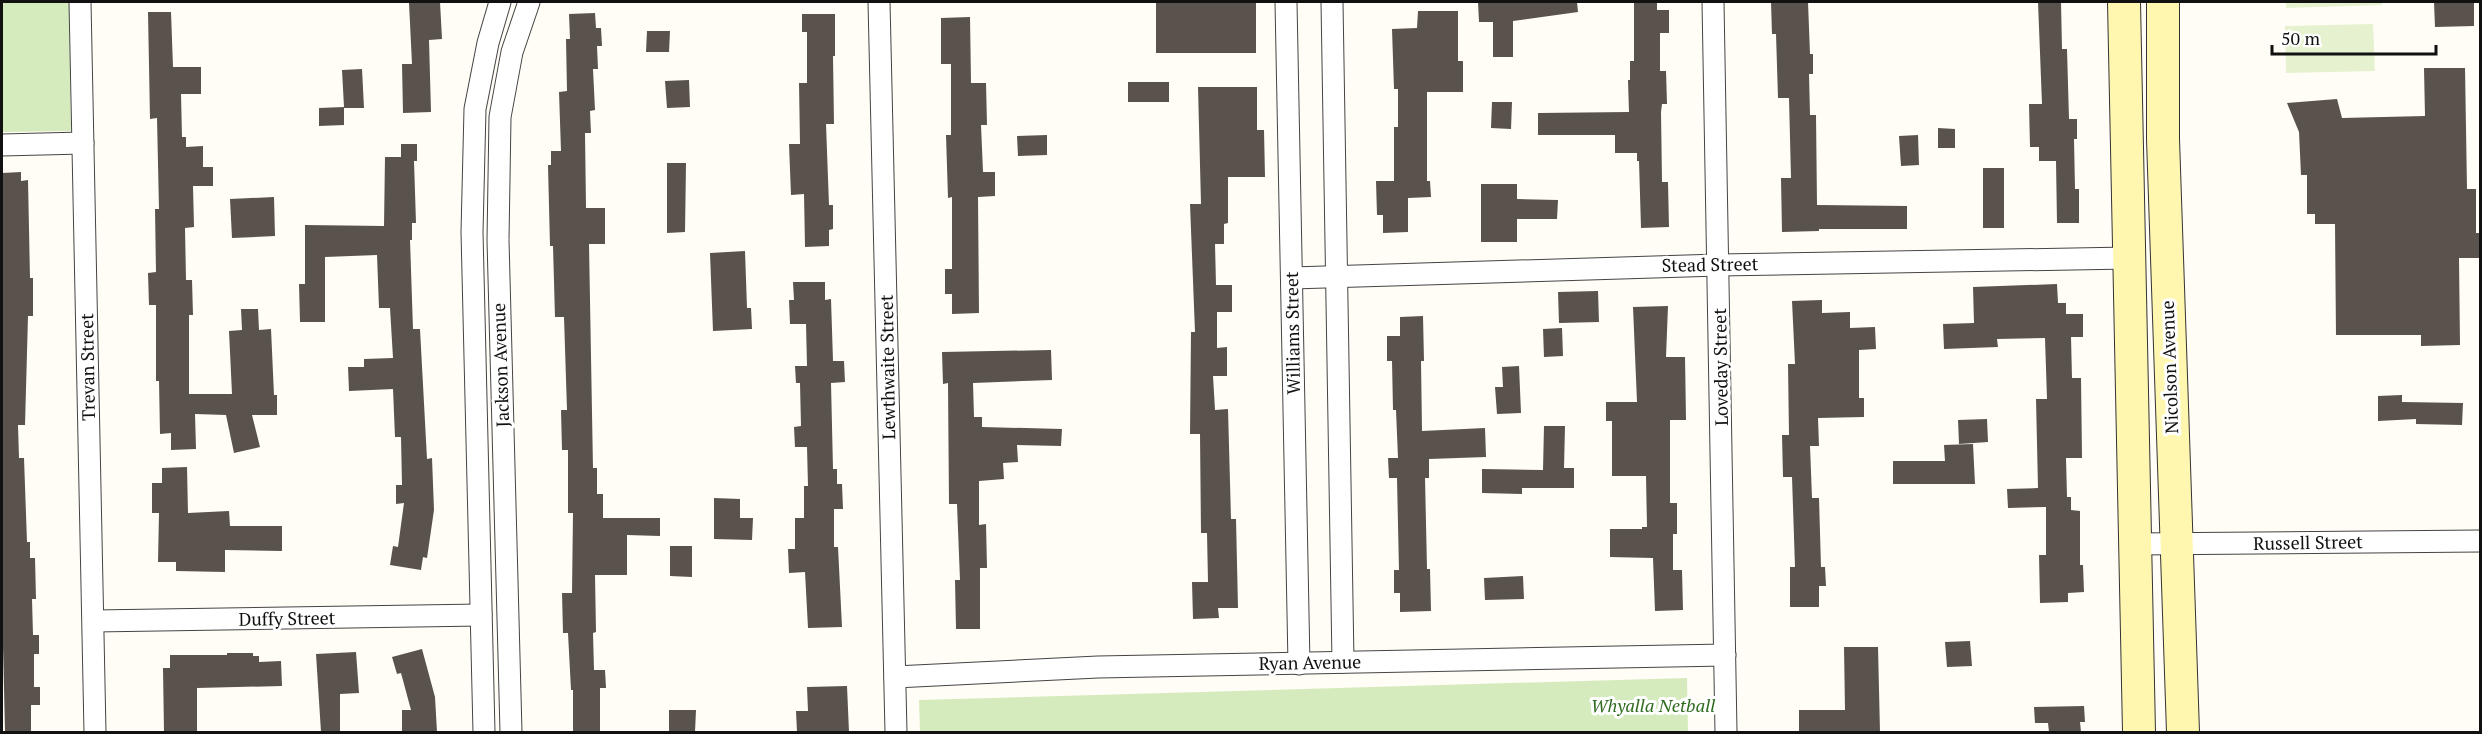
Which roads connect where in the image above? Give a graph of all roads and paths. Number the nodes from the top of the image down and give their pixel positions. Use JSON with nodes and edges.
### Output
{"nodes":[{"id":1,"x":80,"y":2,"type":"edge"},
{"id":2,"x":500,"y":2,"type":"edge"},
{"id":3,"x":529,"y":2,"type":"edge"},
{"id":4,"x":879,"y":2,"type":"edge"},
{"id":5,"x":1286,"y":2,"type":"edge"},
{"id":6,"x":1332,"y":2,"type":"edge"},
{"id":7,"x":1713,"y":2,"type":"edge"},
{"id":8,"x":2124,"y":2,"type":"edge"},
{"id":9,"x":2163,"y":2,"type":"edge"},
{"id":10,"x":83,"y":143,"type":"junction"},
{"id":11,"x":2,"y":145,"type":"edge"},
{"id":12,"x":2128,"y":258,"type":"junction"},
{"id":13,"x":1719,"y":265,"type":"junction"},
{"id":14,"x":1336,"y":276,"type":"junction"},
{"id":15,"x":1292,"y":278,"type":"junction"},
{"id":16,"x":2481,"y":541,"type":"edge"},
{"id":17,"x":2136,"y":544,"type":"junction"},
{"id":18,"x":2176,"y":545,"type":"junction"},
{"id":19,"x":481,"y":615,"type":"junction"},
{"id":20,"x":94,"y":621,"type":"junction"},
{"id":21,"x":1725,"y":655,"type":"junction"},
{"id":22,"x":1343,"y":662,"type":"junction"},
{"id":23,"x":1299,"y":664,"type":"junction"},
{"id":24,"x":896,"y":677,"type":"junction"},
{"id":25,"x":95,"y":732,"type":"edge"},
{"id":26,"x":484,"y":732,"type":"edge"},
{"id":27,"x":511,"y":732,"type":"edge"},
{"id":28,"x":896,"y":732,"type":"edge"},
{"id":29,"x":1726,"y":732,"type":"edge"},
{"id":30,"x":2139,"y":732,"type":"edge"},
{"id":31,"x":2183,"y":732,"type":"edge"}],
"edges":[{"from":1,"to":10,"type":"street","name":"Trevan Street"},
{"from":2,"to":19,"type":"street","name":"Jackson Avenue"},
{"from":3,"to":27,"type":"street","name":"Jackson Avenue"},
{"from":4,"to":24,"type":"street","name":"Lewthwaite Street"},
{"from":5,"to":15,"type":"street","name":"Williams Street"},
{"from":6,"to":14,"type":"street"},
{"from":7,"to":13,"type":"street","name":"Loveday Street"},
{"from":8,"to":12,"type":"main road"},
{"from":9,"to":18,"type":"main road","name":"Nicolson Avenue"},
{"from":10,"to":11,"type":"street"},
{"from":10,"to":20,"type":"street","name":"Trevan Street"},
{"from":12,"to":13,"type":"street","name":"Stead Street"},
{"from":12,"to":17,"type":"main road"},
{"from":13,"to":14,"type":"street","name":"Stead Street"},
{"from":13,"to":21,"type":"street","name":"Loveday Street"},
{"from":14,"to":15,"type":"street","name":"Stead Street"},
{"from":14,"to":22,"type":"street"},
{"from":15,"to":23,"type":"street","name":"Williams Street"},
{"from":16,"to":18,"type":"street","name":"Russell Street"},
{"from":17,"to":18,"type":"street","name":"Russell Street"},
{"from":17,"to":30,"type":"main road"},
{"from":18,"to":31,"type":"main road","name":"Nicolson Avenue"},
{"from":19,"to":20,"type":"street","name":"Duffy Street"},
{"from":19,"to":26,"type":"street","name":"Jackson Avenue"},
{"from":20,"to":25,"type":"street","name":"Trevan Street"},
{"from":21,"to":22,"type":"street","name":"Ryan Avenue"},
{"from":21,"to":29,"type":"street","name":"Loveday Street"},
{"from":22,"to":23,"type":"street","name":"Ryan Avenue"},
{"from":23,"to":24,"type":"street","name":"Ryan Avenue"},
{"from":24,"to":28,"type":"street","name":"Lewthwaite Street"}]}
